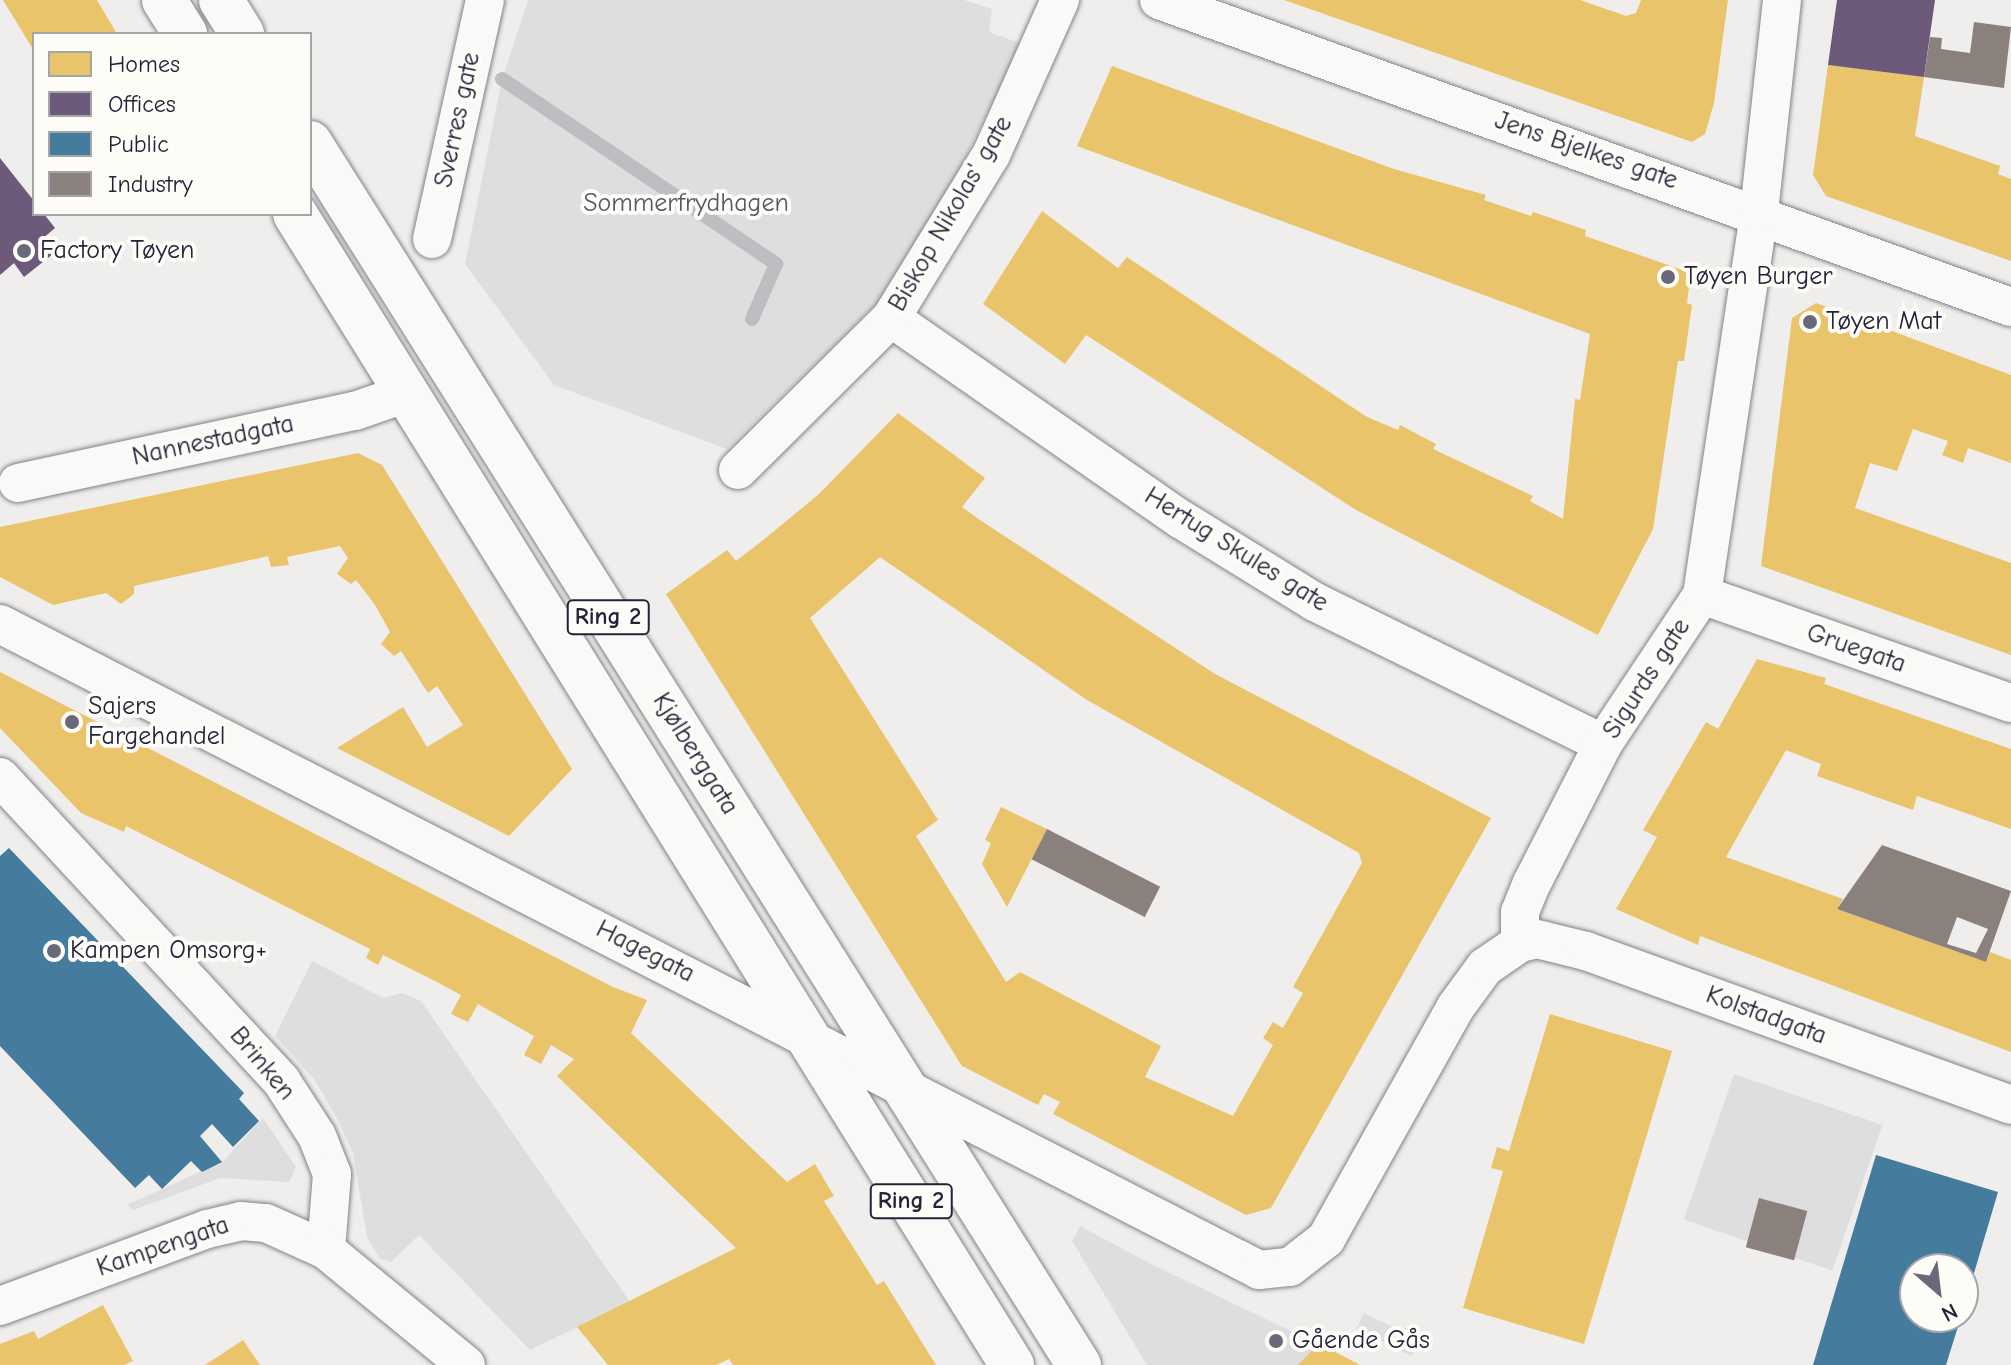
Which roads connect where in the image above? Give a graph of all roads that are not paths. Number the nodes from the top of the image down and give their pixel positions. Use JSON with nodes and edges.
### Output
{"nodes":[{"id":1,"x":164,"y":0,"type":"edge"},
{"id":2,"x":221,"y":0,"type":"edge"},
{"id":3,"x":485,"y":0,"type":"edge"},
{"id":4,"x":1060,"y":0,"type":"edge"},
{"id":5,"x":1159,"y":0,"type":"edge"},
{"id":6,"x":1782,"y":0,"type":"edge"},
{"id":7,"x":184,"y":32,"type":"edge"},
{"id":8,"x":241,"y":32,"type":"edge"},
{"id":9,"x":312,"y":146,"type":"edge"},
{"id":10,"x":1759,"y":212,"type":"junction"},
{"id":11,"x":296,"y":216,"type":"edge"},
{"id":12,"x":432,"y":239,"type":"dead end"},
{"id":13,"x":2011,"y":307,"type":"edge"},
{"id":14,"x":891,"y":318,"type":"junction"},
{"id":15,"x":407,"y":393,"type":"junction"},
{"id":16,"x":738,"y":470,"type":"dead end"},
{"id":17,"x":18,"y":483,"type":"dead end"},
{"id":18,"x":1702,"y":595,"type":"junction"},
{"id":19,"x":0,"y":624,"type":"edge"},
{"id":20,"x":2011,"y":703,"type":"edge"},
{"id":21,"x":1603,"y":744,"type":"junction"},
{"id":22,"x":0,"y":777,"type":"edge"},
{"id":23,"x":1520,"y":943,"type":"junction"},
{"id":24,"x":809,"y":1038,"type":"junction"},
{"id":25,"x":908,"y":1090,"type":"junction"},
{"id":26,"x":2011,"y":1105,"type":"edge"},
{"id":27,"x":326,"y":1250,"type":"junction"},
{"id":28,"x":0,"y":1306,"type":"edge"},
{"id":29,"x":466,"y":1365,"type":"edge"},
{"id":30,"x":1012,"y":1365,"type":"edge"},
{"id":31,"x":1079,"y":1365,"type":"edge"}],
"edges":[{"from":1,"to":7,"type":"main road"},
{"from":2,"to":8,"type":"main road"},
{"from":3,"to":12,"type":"street","name":"Sverres gate"},
{"from":4,"to":14,"type":"street","name":"Biskop Nikolas' gate"},
{"from":5,"to":10,"type":"street","name":"Jens Bjelkes gate"},
{"from":6,"to":10,"type":"street","name":"Sigurds gate"},
{"from":9,"to":25,"type":"main road","name":"Kjølberggata","number":"Ring 2"},
{"from":10,"to":13,"type":"street","name":"Jens Bjelkes gate"},
{"from":10,"to":18,"type":"street","name":"Sigurds gate"},
{"from":11,"to":15,"type":"main road","name":"Kjølberggata","number":"Ring 2"},
{"from":14,"to":16,"type":"street","name":"Biskop Nikolas' gate"},
{"from":14,"to":21,"type":"street","name":"Hertug Skules gate"},
{"from":15,"to":17,"type":"street","name":"Nannestadgata"},
{"from":15,"to":24,"type":"main road","name":"Kjølberggata","number":"Ring 2"},
{"from":18,"to":20,"type":"street","name":"Gruegata"},
{"from":18,"to":21,"type":"street","name":"Sigurds gate"},
{"from":19,"to":24,"type":"street","name":"Hagegata"},
{"from":21,"to":23,"type":"street","name":"Sigurds gate"},
{"from":22,"to":27,"type":"street","name":"Brinken"},
{"from":23,"to":25,"type":"street","name":"Hagegata"},
{"from":23,"to":26,"type":"street","name":"Kolstadgata"},
{"from":24,"to":25,"type":"street","name":"Hagegata"},
{"from":24,"to":30,"type":"main road","name":"Kjølberggata","number":"Ring 2"},
{"from":25,"to":31,"type":"main road","name":"Kjølberggata","number":"Ring 2"},
{"from":27,"to":28,"type":"street","name":"Kampengata"},
{"from":27,"to":29,"type":"street"}]}
